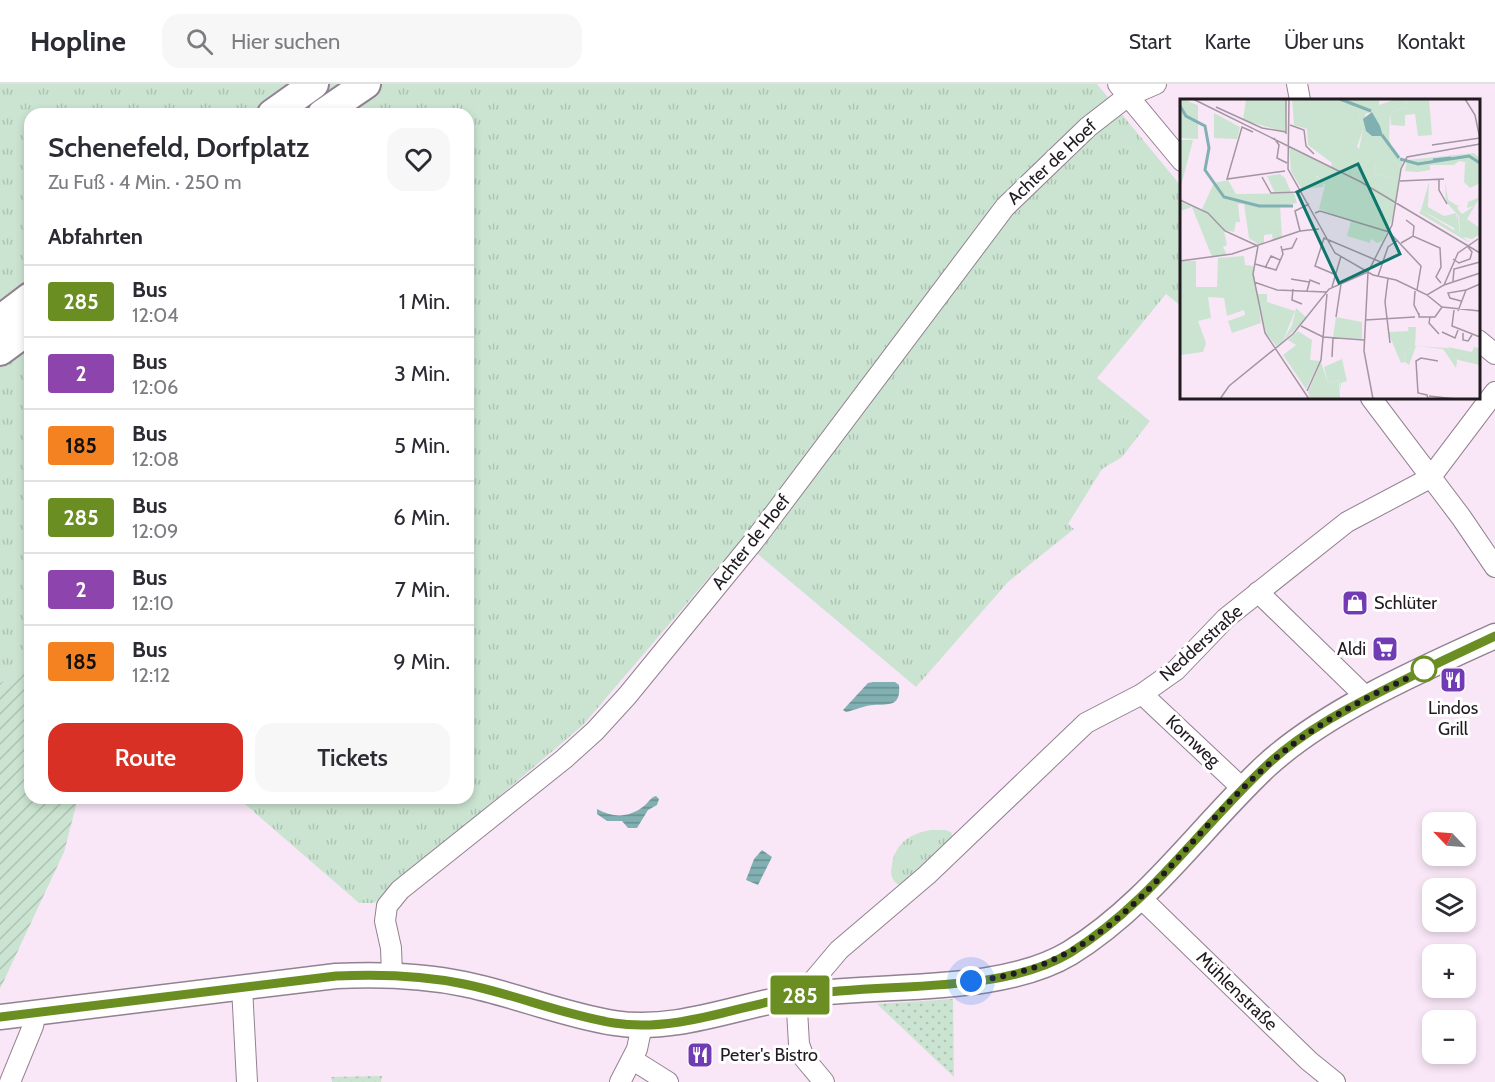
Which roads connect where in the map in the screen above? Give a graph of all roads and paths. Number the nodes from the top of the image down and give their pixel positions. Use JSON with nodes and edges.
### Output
{"nodes":[{"id":1,"x":314,"y":84,"type":"edge"},
{"id":2,"x":366,"y":84,"type":"edge"},
{"id":3,"x":1156,"y":84,"type":"edge"},
{"id":4,"x":1297,"y":84,"type":"edge"},
{"id":5,"x":1123,"y":90,"type":"edge"},
{"id":6,"x":1300,"y":99,"type":"edge"},
{"id":7,"x":280,"y":108,"type":"edge"},
{"id":8,"x":331,"y":108,"type":"edge"},
{"id":9,"x":1180,"y":159,"type":"edge"},
{"id":10,"x":24,"y":302,"type":"edge"},
{"id":11,"x":0,"y":320,"type":"edge"},
{"id":12,"x":24,"y":333,"type":"edge"},
{"id":13,"x":1480,"y":341,"type":"edge"},
{"id":14,"x":0,"y":351,"type":"edge"},
{"id":15,"x":1495,"y":354,"type":"edge"},
{"id":16,"x":1495,"y":392,"type":"edge"},
{"id":17,"x":1372,"y":399,"type":"edge"},
{"id":18,"x":1430,"y":478,"type":"junction"},
{"id":19,"x":1495,"y":567,"type":"edge"},
{"id":20,"x":1258,"y":592,"type":"junction"},
{"id":21,"x":1495,"y":636,"type":"edge"},
{"id":22,"x":1142,"y":694,"type":"junction"},
{"id":23,"x":1367,"y":698,"type":"junction"},
{"id":24,"x":1243,"y":789,"type":"junction"},
{"id":25,"x":1141,"y":898,"type":"junction"},
{"id":26,"x":392,"y":975,"type":"junction"},
{"id":27,"x":242,"y":987,"type":"junction"},
{"id":28,"x":801,"y":995,"type":"junction"},
{"id":29,"x":36,"y":1012,"type":"junction"},
{"id":30,"x":0,"y":1017,"type":"edge"},
{"id":31,"x":642,"y":1025,"type":"junction"},
{"id":32,"x":633,"y":1060,"type":"junction"},
{"id":33,"x":9,"y":1082,"type":"edge"},
{"id":34,"x":247,"y":1082,"type":"edge"},
{"id":35,"x":620,"y":1082,"type":"edge"},
{"id":36,"x":668,"y":1082,"type":"edge"},
{"id":37,"x":824,"y":1082,"type":"edge"},
{"id":38,"x":1335,"y":1082,"type":"edge"}],
"edges":[{"from":1,"to":7,"type":"highway"},
{"from":2,"to":8,"type":"highway"},
{"from":3,"to":5,"type":"street","name":"Achter de Hoef"},
{"from":4,"to":6,"type":"street"},
{"from":5,"to":9,"type":"street"},
{"from":5,"to":26,"type":"street","name":"Achter de Hoef"},
{"from":10,"to":11,"type":"highway"},
{"from":12,"to":14,"type":"highway"},
{"from":13,"to":15,"type":"street"},
{"from":16,"to":18,"type":"street","name":"Nedderstraße"},
{"from":17,"to":18,"type":"street"},
{"from":18,"to":19,"type":"street"},
{"from":18,"to":20,"type":"street","name":"Nedderstraße"},
{"from":20,"to":22,"type":"street","name":"Nedderstraße"},
{"from":20,"to":23,"type":"street"},
{"from":21,"to":23,"type":"main road"},
{"from":22,"to":24,"type":"street","name":"Kornweg"},
{"from":22,"to":28,"type":"street","name":"Nedderstraße"},
{"from":23,"to":24,"type":"main road"},
{"from":24,"to":25,"type":"main road"},
{"from":25,"to":28,"type":"main road"},
{"from":25,"to":38,"type":"street","name":"Mühlenstraße"},
{"from":26,"to":27,"type":"main road"},
{"from":26,"to":31,"type":"main road"},
{"from":27,"to":29,"type":"main road"},
{"from":27,"to":34,"type":"street"},
{"from":28,"to":31,"type":"main road"},
{"from":28,"to":37,"type":"street"},
{"from":29,"to":30,"type":"main road"},
{"from":29,"to":33,"type":"street"},
{"from":31,"to":32,"type":"street"},
{"from":32,"to":35,"type":"street"},
{"from":32,"to":36,"type":"street"}]}
